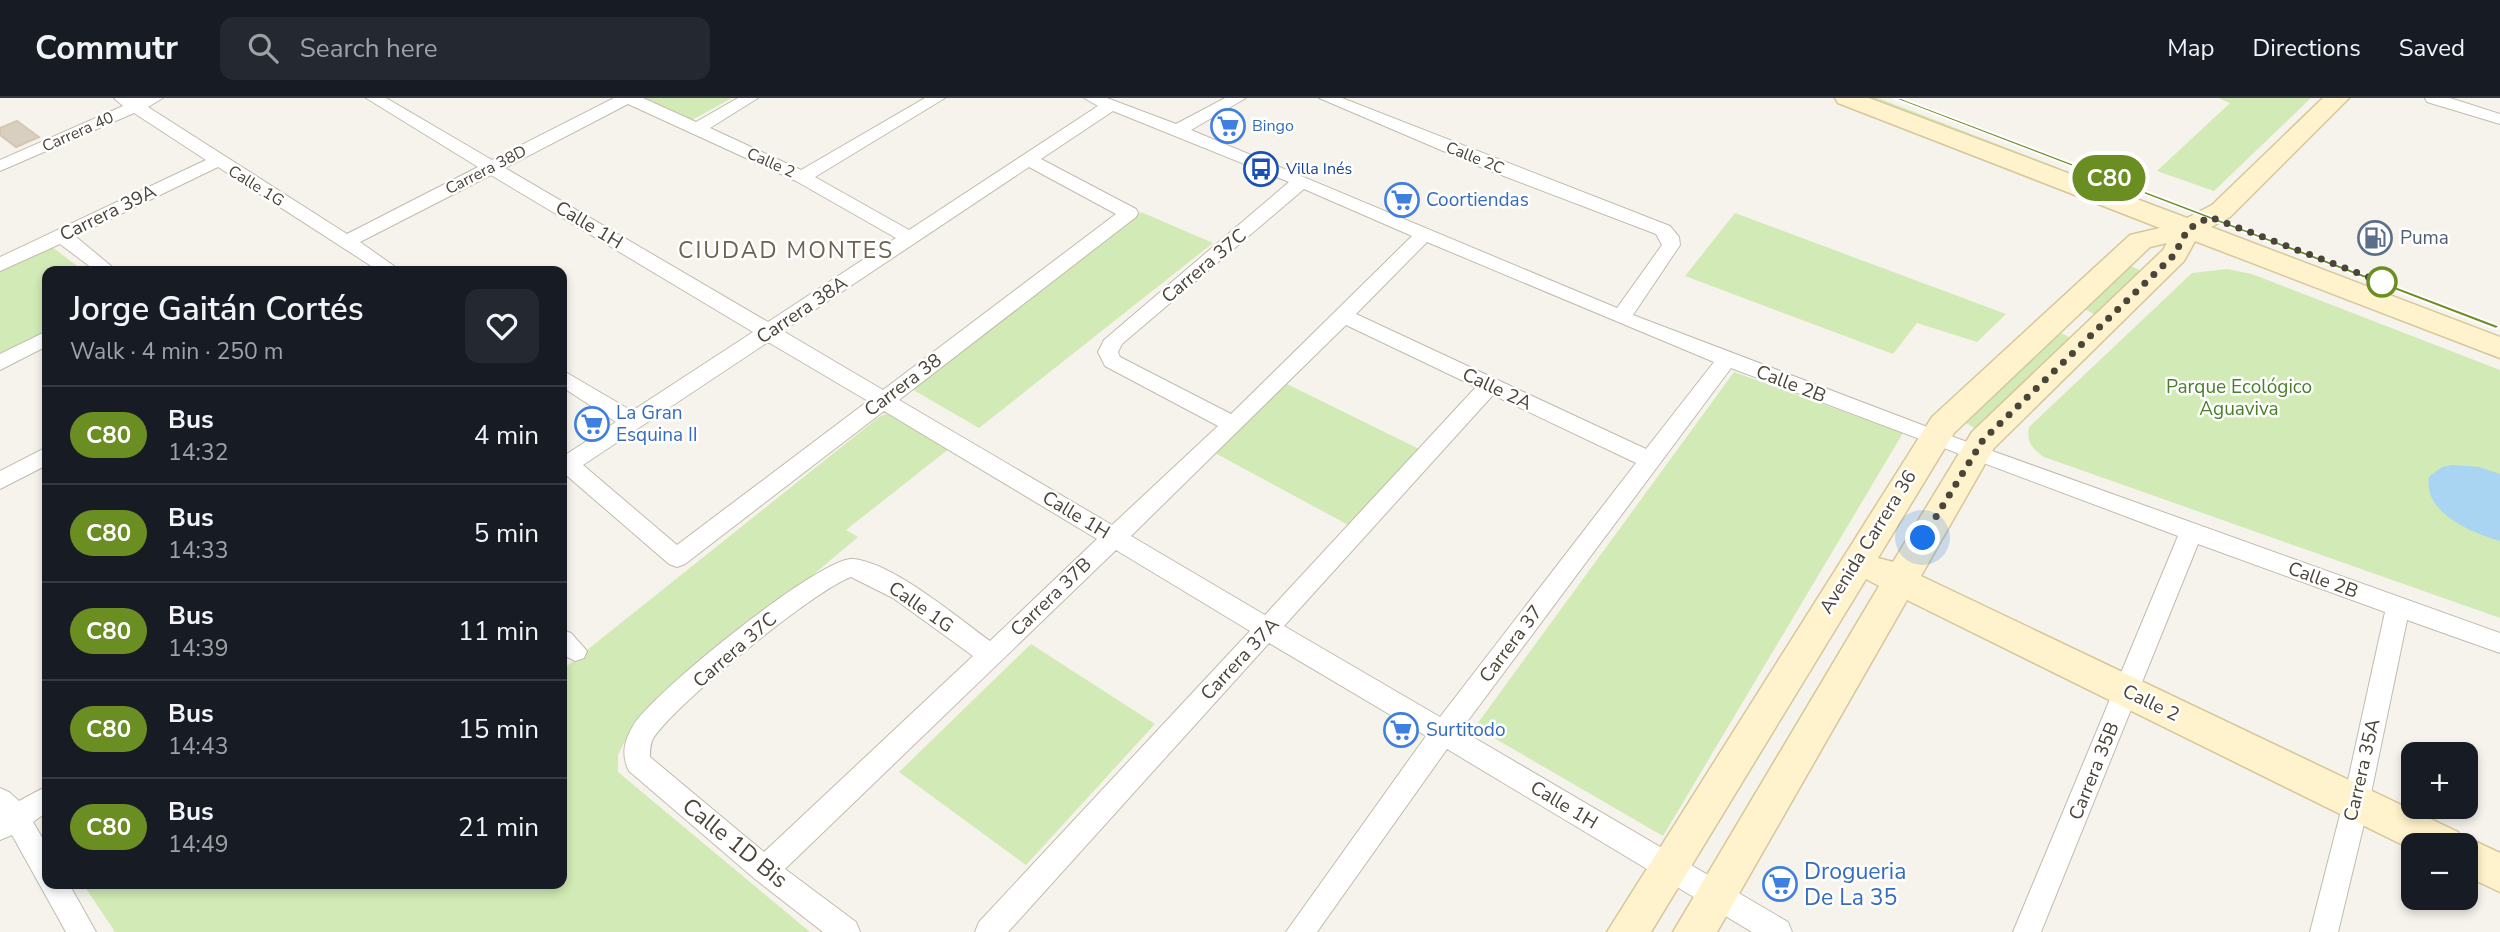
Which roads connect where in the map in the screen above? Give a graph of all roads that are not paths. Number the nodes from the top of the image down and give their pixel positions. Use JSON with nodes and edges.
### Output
{"nodes":[{"id":1,"x":155,"y":98,"type":"edge"},
{"id":2,"x":374,"y":98,"type":"edge"},
{"id":3,"x":628,"y":98,"type":"edge"},
{"id":4,"x":750,"y":98,"type":"edge"},
{"id":5,"x":937,"y":98,"type":"edge"},
{"id":6,"x":1092,"y":98,"type":"edge"},
{"id":7,"x":1238,"y":98,"type":"edge"},
{"id":8,"x":1327,"y":98,"type":"edge"},
{"id":9,"x":1847,"y":98,"type":"edge"},
{"id":10,"x":1898,"y":98,"type":"edge"},
{"id":11,"x":2337,"y":98,"type":"edge"},
{"id":12,"x":2433,"y":98,"type":"edge"},
{"id":13,"x":128,"y":102,"type":"edge"},
{"id":14,"x":1111,"y":105,"type":"junction"},
{"id":15,"x":2500,"y":119,"type":"edge"},
{"id":16,"x":696,"y":129,"type":"junction"},
{"id":17,"x":1180,"y":130,"type":"junction"},
{"id":18,"x":1029,"y":160,"type":"junction"},
{"id":19,"x":217,"y":161,"type":"junction"},
{"id":20,"x":0,"y":166,"type":"edge"},
{"id":21,"x":492,"y":168,"type":"junction"},
{"id":22,"x":802,"y":177,"type":"junction"},
{"id":23,"x":1302,"y":181,"type":"junction"},
{"id":24,"x":1129,"y":213,"type":"joint"},
{"id":25,"x":2199,"y":223,"type":"junction"},
{"id":26,"x":1663,"y":230,"type":"joint"},
{"id":27,"x":1424,"y":234,"type":"junction"},
{"id":28,"x":62,"y":236,"type":"junction"},
{"id":29,"x":909,"y":238,"type":"junction"},
{"id":30,"x":346,"y":243,"type":"junction"},
{"id":31,"x":0,"y":265,"type":"edge"},
{"id":32,"x":101,"y":266,"type":"edge"},
{"id":33,"x":384,"y":266,"type":"edge"},
{"id":34,"x":2066,"y":310,"type":"junction"},
{"id":35,"x":1344,"y":316,"type":"junction"},
{"id":36,"x":1621,"y":317,"type":"junction"},
{"id":37,"x":2101,"y":326,"type":"junction"},
{"id":38,"x":2500,"y":326,"type":"edge"},
{"id":39,"x":769,"y":332,"type":"junction"},
{"id":40,"x":42,"y":341,"type":"edge"},
{"id":41,"x":2500,"y":348,"type":"edge"},
{"id":42,"x":1727,"y":359,"type":"junction"},
{"id":43,"x":0,"y":363,"type":"edge"},
{"id":44,"x":567,"y":380,"type":"edge"},
{"id":45,"x":1490,"y":385,"type":"junction"},
{"id":46,"x":882,"y":400,"type":"junction"},
{"id":47,"x":633,"y":422,"type":"junction"},
{"id":48,"x":1233,"y":425,"type":"junction"},
{"id":49,"x":1932,"y":439,"type":"junction"},
{"id":50,"x":1972,"y":455,"type":"junction"},
{"id":51,"x":1651,"y":461,"type":"junction"},
{"id":52,"x":42,"y":462,"type":"edge"},
{"id":53,"x":567,"y":465,"type":"edge"},
{"id":54,"x":567,"y":468,"type":"edge"},
{"id":55,"x":0,"y":481,"type":"edge"},
{"id":56,"x":2191,"y":532,"type":"junction"},
{"id":57,"x":1114,"y":537,"type":"junction"},
{"id":58,"x":1857,"y":560,"type":"junction"},
{"id":59,"x":848,"y":568,"type":"joint"},
{"id":60,"x":1899,"y":580,"type":"junction"},
{"id":61,"x":2398,"y":606,"type":"junction"},
{"id":62,"x":1268,"y":629,"type":"junction"},
{"id":63,"x":2500,"y":643,"type":"edge"},
{"id":64,"x":991,"y":655,"type":"junction"},
{"id":65,"x":2127,"y":691,"type":"junction"},
{"id":66,"x":1443,"y":733,"type":"junction"},
{"id":67,"x":635,"y":747,"type":"joint"},
{"id":68,"x":42,"y":800,"type":"edge"},
{"id":69,"x":2356,"y":803,"type":"junction"},
{"id":70,"x":5,"y":815,"type":"edge"},
{"id":71,"x":2419,"y":833,"type":"edge"},
{"id":72,"x":2478,"y":862,"type":"edge"},
{"id":73,"x":42,"y":865,"type":"edge"},
{"id":74,"x":1669,"y":867,"type":"junction"},
{"id":75,"x":765,"y":870,"type":"junction"},
{"id":76,"x":2500,"y":873,"type":"edge"},
{"id":77,"x":57,"y":889,"type":"edge"},
{"id":78,"x":1716,"y":895,"type":"junction"},
{"id":79,"x":82,"y":932,"type":"edge"},
{"id":80,"x":846,"y":932,"type":"edge"},
{"id":81,"x":989,"y":932,"type":"edge"},
{"id":82,"x":1300,"y":932,"type":"edge"},
{"id":83,"x":1628,"y":932,"type":"edge"},
{"id":84,"x":1694,"y":932,"type":"edge"},
{"id":85,"x":1778,"y":932,"type":"edge"},
{"id":86,"x":2027,"y":932,"type":"edge"},
{"id":87,"x":2324,"y":932,"type":"edge"}],
"edges":[{"from":1,"to":13,"type":"street","name":"Carrera 40"},
{"from":2,"to":21,"type":"street","name":"Calle 1H"},
{"from":3,"to":16,"type":"street","name":"Calle 2"},
{"from":3,"to":21,"type":"street","name":"Carrera 38D"},
{"from":4,"to":16,"type":"street"},
{"from":5,"to":22,"type":"street"},
{"from":6,"to":14,"type":"street","name":"Calle 2B"},
{"from":7,"to":17,"type":"street"},
{"from":8,"to":26,"type":"street","name":"Calle 2C"},
{"from":9,"to":25,"type":"main road"},
{"from":10,"to":25,"type":"main road"},
{"from":11,"to":25,"type":"main road","name":"Avenida Carrera 36"},
{"from":12,"to":15,"type":"street"},
{"from":13,"to":19,"type":"street","name":"Calle 1G"},
{"from":13,"to":20,"type":"street","name":"Carrera 40"},
{"from":14,"to":17,"type":"street","name":"Calle 2B"},
{"from":14,"to":18,"type":"street","name":"Carrera 38A"},
{"from":16,"to":22,"type":"street","name":"Calle 2"},
{"from":17,"to":23,"type":"street","name":"Calle 2B"},
{"from":18,"to":24,"type":"street"},
{"from":18,"to":29,"type":"street","name":"Carrera 38A"},
{"from":19,"to":28,"type":"street","name":"Carrera 39A"},
{"from":19,"to":30,"type":"street","name":"Calle 1G"},
{"from":21,"to":30,"type":"street","name":"Carrera 38D"},
{"from":21,"to":39,"type":"street","name":"Calle 1H"},
{"from":22,"to":29,"type":"street","name":"Calle 2"},
{"from":23,"to":27,"type":"street","name":"Calle 2B"},
{"from":23,"to":48,"type":"street","name":"Carrera 37C"},
{"from":24,"to":46,"type":"street","name":"Carrera 38"},
{"from":25,"to":34,"type":"main road","name":"Avenida Carrera 36"},
{"from":25,"to":37,"type":"main road","name":"Avenida Carrera 36"},
{"from":25,"to":38,"type":"main road"},
{"from":25,"to":41,"type":"main road"},
{"from":26,"to":36,"type":"street"},
{"from":27,"to":35,"type":"street","name":"Carrera 37B"},
{"from":27,"to":36,"type":"street","name":"Calle 2B"},
{"from":28,"to":31,"type":"street","name":"Carrera 39A"},
{"from":28,"to":32,"type":"street"},
{"from":29,"to":39,"type":"street","name":"Carrera 38A"},
{"from":30,"to":33,"type":"street","name":"Calle 1G"},
{"from":34,"to":37,"type":"main road"},
{"from":34,"to":49,"type":"main road","name":"Avenida Carrera 36"},
{"from":35,"to":45,"type":"street","name":"Calle 2A"},
{"from":35,"to":48,"type":"street","name":"Carrera 37B"},
{"from":36,"to":42,"type":"street","name":"Calle 2B"},
{"from":37,"to":50,"type":"main road","name":"Avenida Carrera 36"},
{"from":39,"to":46,"type":"street","name":"Calle 1H"},
{"from":39,"to":47,"type":"street","name":"Carrera 38A"},
{"from":40,"to":43,"type":"street"},
{"from":42,"to":49,"type":"street","name":"Calle 2B"},
{"from":42,"to":51,"type":"street","name":"Carrera 37"},
{"from":44,"to":47,"type":"street"},
{"from":45,"to":51,"type":"street","name":"Calle 2A"},
{"from":45,"to":62,"type":"street","name":"Carrera 37A"},
{"from":46,"to":54,"type":"street","name":"Carrera 38"},
{"from":46,"to":57,"type":"street","name":"Calle 1H"},
{"from":47,"to":53,"type":"street","name":"Carrera 38A"},
{"from":48,"to":57,"type":"street","name":"Carrera 37B"},
{"from":49,"to":50,"type":"street","name":"Calle 2B"},
{"from":49,"to":58,"type":"main road","name":"Avenida Carrera 36"},
{"from":50,"to":56,"type":"street","name":"Calle 2B"},
{"from":50,"to":60,"type":"main road","name":"Avenida Carrera 36"},
{"from":51,"to":66,"type":"street","name":"Carrera 37"},
{"from":52,"to":55,"type":"street"},
{"from":56,"to":61,"type":"street","name":"Calle 2B"},
{"from":56,"to":65,"type":"street","name":"Carrera 35B"},
{"from":57,"to":62,"type":"street","name":"Calle 1H"},
{"from":57,"to":64,"type":"street","name":"Carrera 37B"},
{"from":58,"to":60,"type":"main road","name":"Calle 2"},
{"from":58,"to":74,"type":"main road","name":"Avenida Carrera 36"},
{"from":59,"to":64,"type":"street","name":"Calle 1G"},
{"from":59,"to":67,"type":"street","name":"Carrera 37C"},
{"from":60,"to":65,"type":"main road","name":"Calle 2"},
{"from":60,"to":78,"type":"main road","name":"Avenida Carrera 36"},
{"from":61,"to":63,"type":"street","name":"Calle 2B"},
{"from":61,"to":69,"type":"street","name":"Carrera 35A"},
{"from":62,"to":66,"type":"street","name":"Calle 1H"},
{"from":62,"to":81,"type":"street","name":"Carrera 37A"},
{"from":64,"to":75,"type":"street","name":"Carrera 37B"},
{"from":65,"to":69,"type":"main road","name":"Calle 2"},
{"from":65,"to":86,"type":"street","name":"Carrera 35B"},
{"from":66,"to":74,"type":"street","name":"Calle 1H"},
{"from":66,"to":82,"type":"street","name":"Carrera 37"},
{"from":67,"to":75,"type":"street","name":"Calle 1D Bis"},
{"from":68,"to":70,"type":"street"},
{"from":69,"to":71,"type":"main road","name":"Calle 2"},
{"from":69,"to":87,"type":"street","name":"Carrera 35A"},
{"from":70,"to":73,"type":"street"},
{"from":72,"to":76,"type":"main road"},
{"from":74,"to":78,"type":"street","name":"Calle 1H"},
{"from":74,"to":83,"type":"main road","name":"Avenida Carrera 36"},
{"from":75,"to":80,"type":"street","name":"Calle 1D Bis"},
{"from":77,"to":79,"type":"street"},
{"from":78,"to":84,"type":"main road","name":"Avenida Carrera 36"},
{"from":78,"to":85,"type":"street","name":"Calle 1H"}]}
